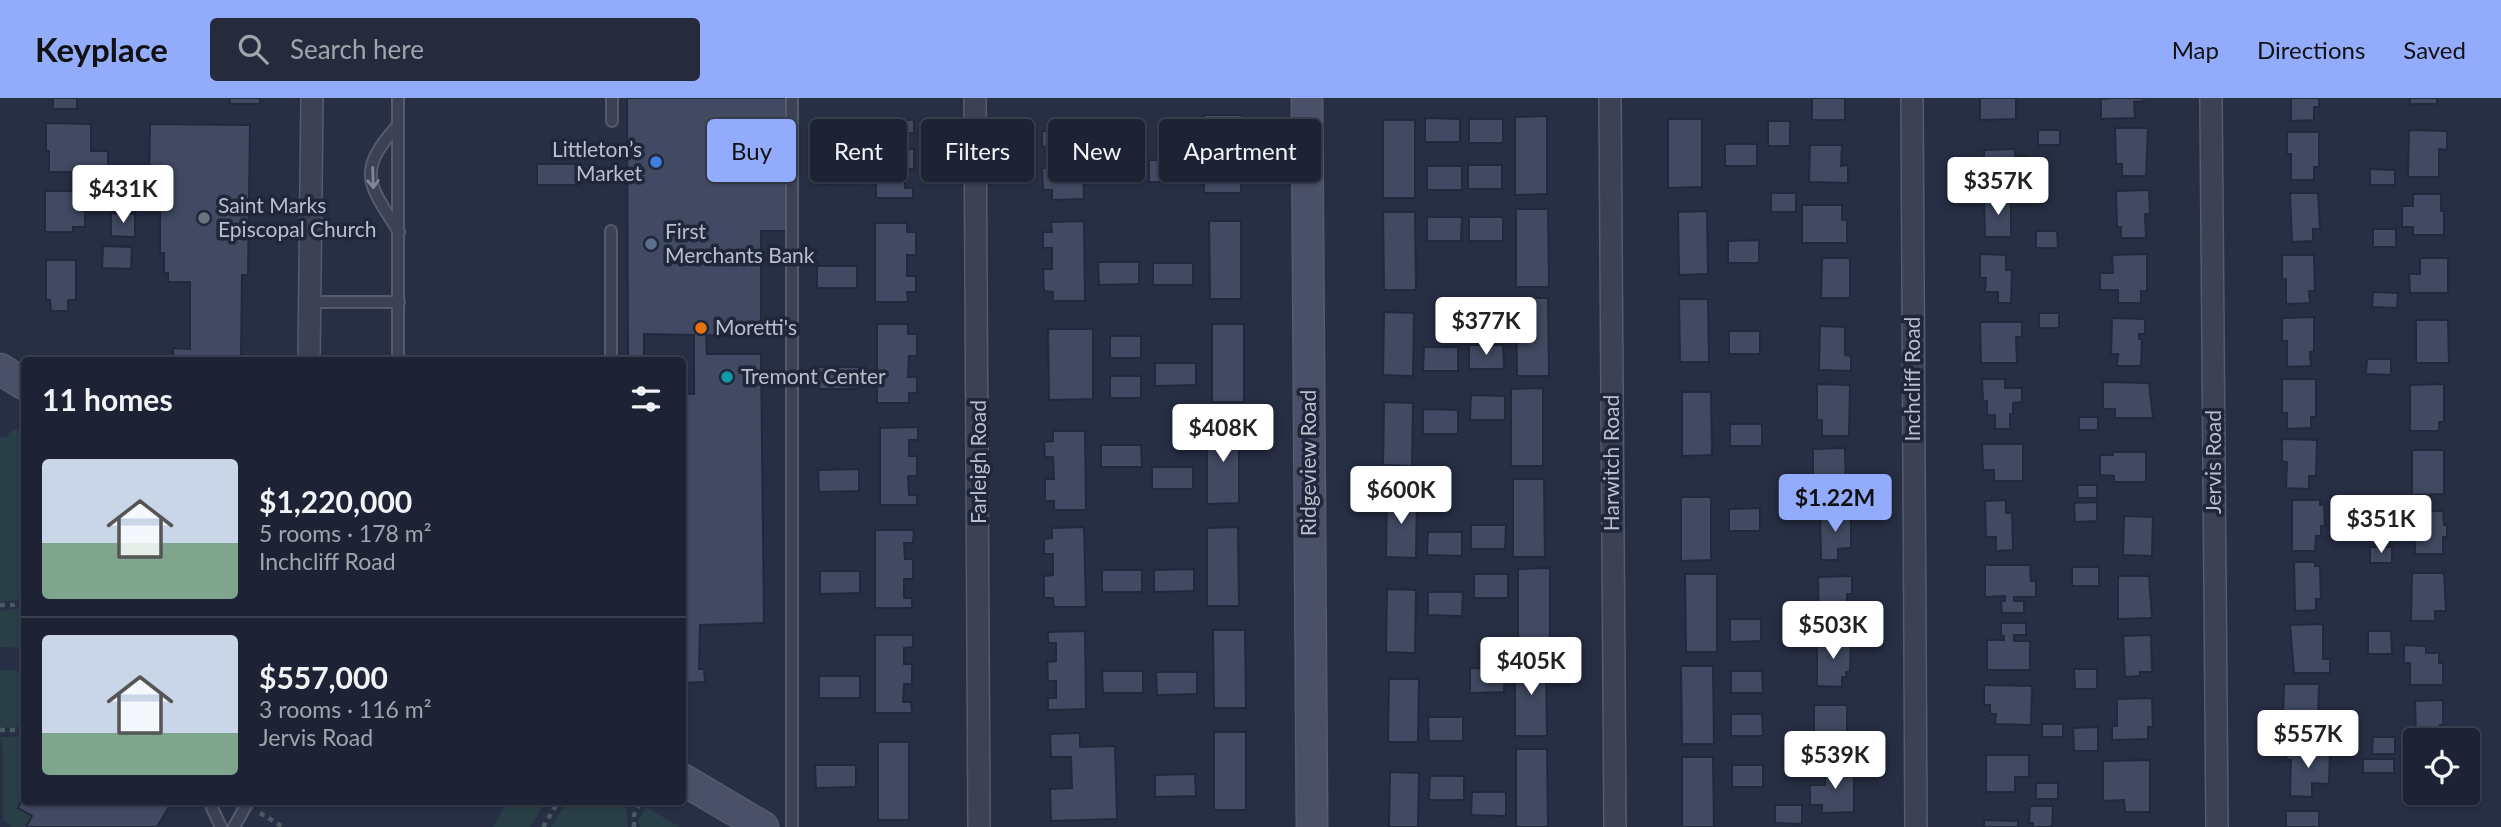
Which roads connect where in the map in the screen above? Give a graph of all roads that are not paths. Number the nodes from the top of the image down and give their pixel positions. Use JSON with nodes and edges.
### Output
{"nodes":[{"id":1,"x":312,"y":98,"type":"edge"},
{"id":2,"x":398,"y":98,"type":"edge"},
{"id":3,"x":612,"y":98,"type":"edge"},
{"id":4,"x":792,"y":98,"type":"edge"},
{"id":5,"x":975,"y":98,"type":"edge"},
{"id":6,"x":1307,"y":98,"type":"edge"},
{"id":7,"x":1610,"y":98,"type":"edge"},
{"id":8,"x":1912,"y":98,"type":"edge"},
{"id":9,"x":2211,"y":98,"type":"edge"},
{"id":10,"x":612,"y":121,"type":"dead end"},
{"id":11,"x":398,"y":125,"type":"junction"},
{"id":12,"x":611,"y":231,"type":"dead end"},
{"id":13,"x":399,"y":232,"type":"junction"},
{"id":14,"x":309,"y":302,"type":"junction"},
{"id":15,"x":400,"y":302,"type":"junction"},
{"id":16,"x":309,"y":357,"type":"edge"},
{"id":17,"x":398,"y":357,"type":"edge"},
{"id":18,"x":611,"y":357,"type":"edge"},
{"id":19,"x":0,"y":369,"type":"edge"},
{"id":20,"x":21,"y":382,"type":"edge"},
{"id":21,"x":686,"y":781,"type":"edge"},
{"id":22,"x":213,"y":805,"type":"edge"},
{"id":23,"x":246,"y":805,"type":"edge"},
{"id":24,"x":221,"y":827,"type":"edge"},
{"id":25,"x":234,"y":827,"type":"edge"},
{"id":26,"x":763,"y":827,"type":"edge"},
{"id":27,"x":792,"y":827,"type":"edge"},
{"id":28,"x":979,"y":827,"type":"edge"},
{"id":29,"x":1312,"y":827,"type":"edge"},
{"id":30,"x":1615,"y":827,"type":"edge"},
{"id":31,"x":1916,"y":827,"type":"edge"},
{"id":32,"x":2217,"y":827,"type":"edge"}],
"edges":[{"from":1,"to":14,"type":"street"},
{"from":2,"to":11,"type":"lane"},
{"from":3,"to":10,"type":"lane"},
{"from":4,"to":27,"type":"lane"},
{"from":5,"to":28,"type":"street","name":"Farleigh Road"},
{"from":6,"to":29,"type":"street","name":"Ridgeview Road"},
{"from":7,"to":30,"type":"street","name":"Harwitch Road"},
{"from":8,"to":31,"type":"street","name":"Inchcliff Road"},
{"from":9,"to":32,"type":"street","name":"Jervis Road"},
{"from":11,"to":13,"type":"lane"},
{"from":11,"to":13,"type":"lane","one_way":true},
{"from":12,"to":18,"type":"lane"},
{"from":13,"to":15,"type":"lane"},
{"from":14,"to":15,"type":"lane"},
{"from":14,"to":16,"type":"street"},
{"from":15,"to":17,"type":"lane"},
{"from":19,"to":20,"type":"street"},
{"from":21,"to":26,"type":"street"},
{"from":22,"to":24,"type":"lane"},
{"from":23,"to":25,"type":"lane"}]}
